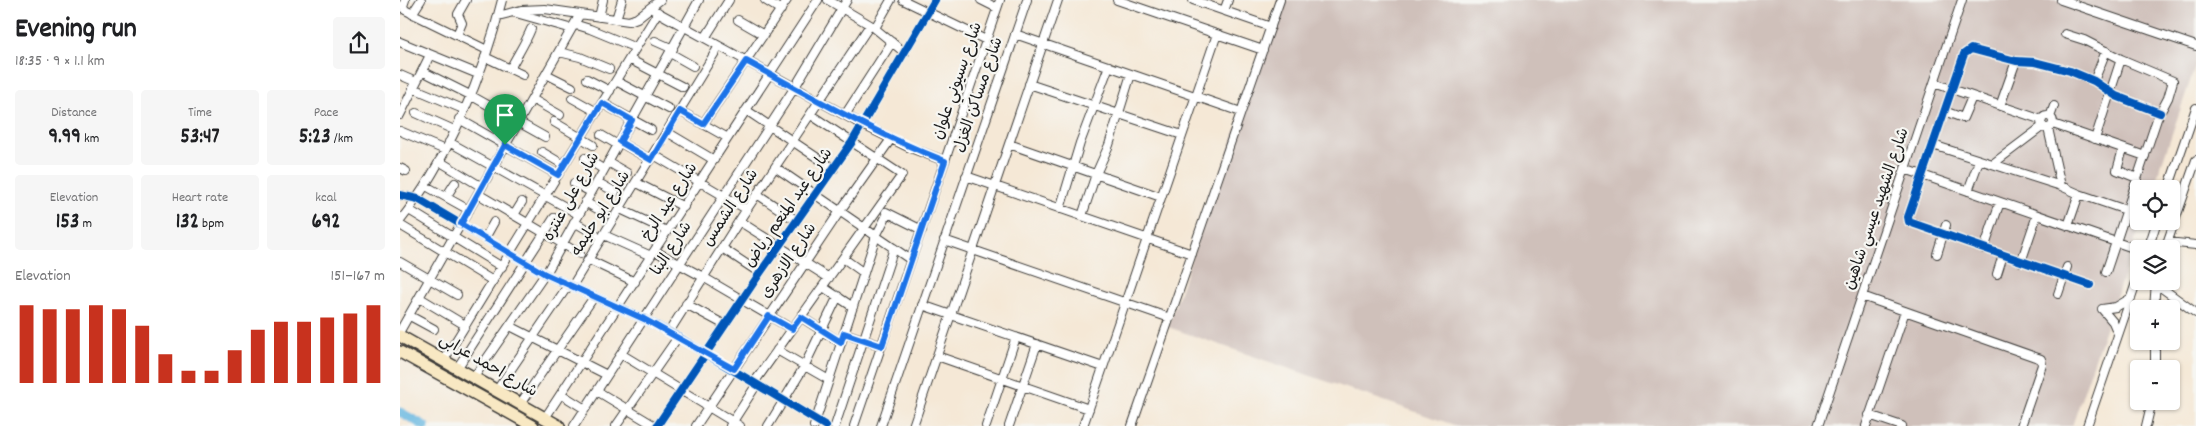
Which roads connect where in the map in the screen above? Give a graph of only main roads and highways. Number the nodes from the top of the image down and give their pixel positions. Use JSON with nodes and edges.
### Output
{"nodes":[{"id":1,"x":400,"y":336,"type":"edge"},
{"id":2,"x":400,"y":352,"type":"edge"},
{"id":3,"x":533,"y":426,"type":"edge"},
{"id":4,"x":559,"y":426,"type":"edge"}],
"edges":[{"from":1,"to":4,"type":"main road","name":"شارع احمد عرابى"},
{"from":2,"to":3,"type":"main road","name":"شارع احمد عرابى"}]}
